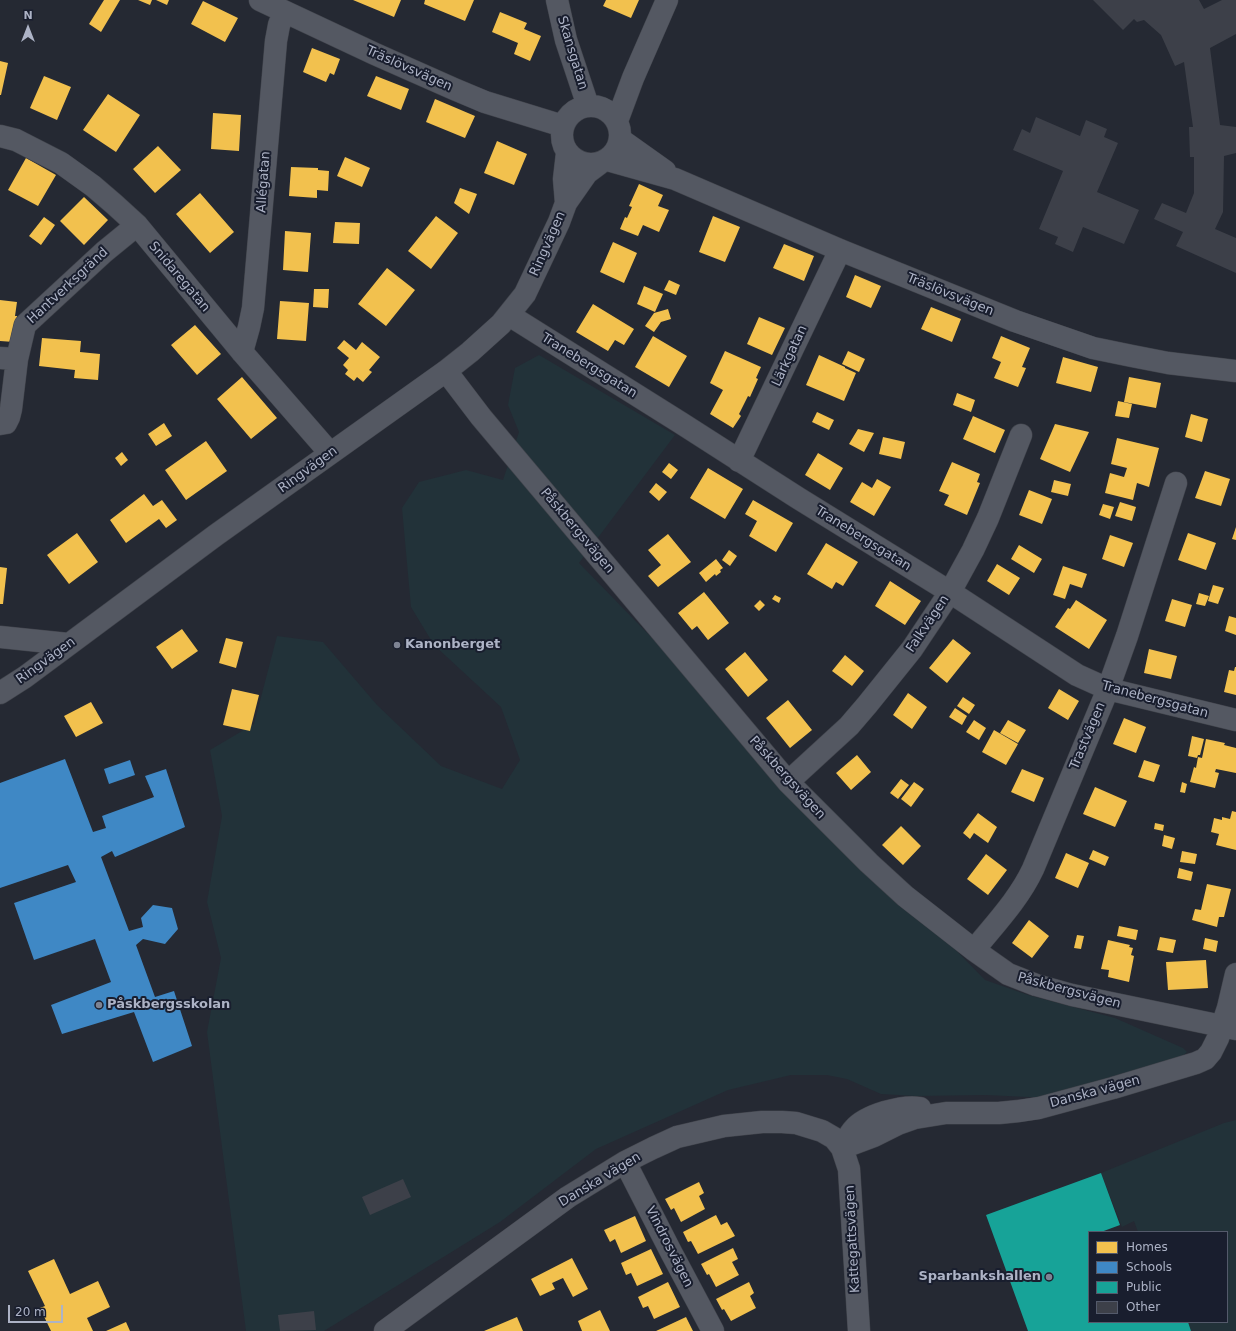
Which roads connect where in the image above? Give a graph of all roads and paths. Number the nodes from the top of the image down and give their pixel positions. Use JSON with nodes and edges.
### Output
{"nodes":[{"id":1,"x":260,"y":0,"type":"edge"},
{"id":2,"x":557,"y":0,"type":"edge"},
{"id":3,"x":667,"y":0,"type":"edge"},
{"id":4,"x":284,"y":12,"type":"junction"},
{"id":5,"x":588,"y":106,"type":"junction"},
{"id":6,"x":563,"y":126,"type":"junction"},
{"id":7,"x":618,"y":130,"type":"junction"},
{"id":8,"x":0,"y":136,"type":"edge"},
{"id":9,"x":567,"y":153,"type":"junction"},
{"id":10,"x":603,"y":162,"type":"junction"},
{"id":11,"x":675,"y":179,"type":"junction"},
{"id":12,"x":566,"y":203,"type":"junction"},
{"id":13,"x":137,"y":226,"type":"junction"},
{"id":14,"x":840,"y":250,"type":"junction"},
{"id":15,"x":509,"y":314,"type":"junction"},
{"id":16,"x":242,"y":352,"type":"junction"},
{"id":17,"x":9,"y":358,"type":"edge"},
{"id":18,"x":446,"y":371,"type":"junction"},
{"id":19,"x":1236,"y":371,"type":"edge"},
{"id":20,"x":0,"y":424,"type":"edge"},
{"id":21,"x":1021,"y":435,"type":"dead end"},
{"id":22,"x":330,"y":454,"type":"junction"},
{"id":23,"x":739,"y":461,"type":"junction"},
{"id":24,"x":1176,"y":482,"type":"dead end"},
{"id":25,"x":950,"y":592,"type":"junction"},
{"id":26,"x":0,"y":637,"type":"edge"},
{"id":27,"x":68,"y":644,"type":"junction"},
{"id":28,"x":1108,"y":689,"type":"junction"},
{"id":29,"x":0,"y":693,"type":"edge"},
{"id":30,"x":1236,"y":720,"type":"edge"},
{"id":31,"x":788,"y":782,"type":"junction"},
{"id":32,"x":974,"y":950,"type":"junction"},
{"id":33,"x":1236,"y":974,"type":"edge"},
{"id":34,"x":1229,"y":1028,"type":"edge"},
{"id":35,"x":842,"y":1148,"type":"junction"},
{"id":36,"x":625,"y":1162,"type":"junction"},
{"id":37,"x":385,"y":1331,"type":"edge"},
{"id":38,"x":713,"y":1331,"type":"edge"},
{"id":39,"x":859,"y":1331,"type":"edge"}],
"edges":[{"from":1,"to":4,"type":"street","name":"Träslövsvägen"},
{"from":2,"to":5,"type":"street","name":"Skansgatan"},
{"from":3,"to":7,"type":"street"},
{"from":4,"to":6,"type":"street","name":"Träslövsvägen"},
{"from":4,"to":16,"type":"street","name":"Allégatan"},
{"from":5,"to":6,"type":"street"},
{"from":5,"to":7,"type":"street"},
{"from":6,"to":9,"type":"street"},
{"from":7,"to":10,"type":"street"},
{"from":7,"to":11,"type":"street","name":"Träslövsvägen"},
{"from":8,"to":13,"type":"street","name":"Snidaregatan"},
{"from":9,"to":10,"type":"street"},
{"from":9,"to":12,"type":"street","name":"Ringvägen"},
{"from":10,"to":11,"type":"street","name":"Träslövsvägen"},
{"from":10,"to":12,"type":"street","name":"Ringvägen"},
{"from":11,"to":14,"type":"street","name":"Träslövsvägen"},
{"from":12,"to":15,"type":"street","name":"Ringvägen"},
{"from":13,"to":16,"type":"street","name":"Snidaregatan"},
{"from":13,"to":17,"type":"street","name":"Hantverksgränd"},
{"from":14,"to":19,"type":"street","name":"Träslövsvägen"},
{"from":14,"to":23,"type":"street","name":"Lärkgatan"},
{"from":15,"to":18,"type":"street","name":"Ringvägen"},
{"from":15,"to":23,"type":"street","name":"Tranebergsgatan"},
{"from":16,"to":22,"type":"street","name":"Snidaregatan"},
{"from":17,"to":20,"type":"street","name":"Hantverksgränd"},
{"from":18,"to":22,"type":"street","name":"Ringvägen"},
{"from":18,"to":31,"type":"street","name":"Påskbergsvägen"},
{"from":21,"to":25,"type":"street","name":"Falkvägen"},
{"from":22,"to":27,"type":"street","name":"Ringvägen"},
{"from":23,"to":25,"type":"street","name":"Tranebergsgatan"},
{"from":24,"to":28,"type":"street","name":"Trastvägen"},
{"from":25,"to":28,"type":"street","name":"Tranebergsgatan"},
{"from":25,"to":31,"type":"street","name":"Falkvägen"},
{"from":26,"to":27,"type":"street"},
{"from":27,"to":29,"type":"street","name":"Ringvägen"},
{"from":28,"to":30,"type":"street","name":"Tranebergsgatan"},
{"from":28,"to":32,"type":"street","name":"Trastvägen"},
{"from":31,"to":32,"type":"street","name":"Påskbergsvägen"},
{"from":32,"to":34,"type":"street","name":"Påskbergsvägen"},
{"from":33,"to":34,"type":"street","name":"Danska vägen"},
{"from":34,"to":35,"type":"street","name":"Danska vägen"},
{"from":35,"to":36,"type":"street","name":"Danska vägen"},
{"from":35,"to":39,"type":"street","name":"Kattegattsvägen"},
{"from":36,"to":37,"type":"street","name":"Danska vägen"},
{"from":36,"to":38,"type":"street","name":"Vindrosvägen"}]}
